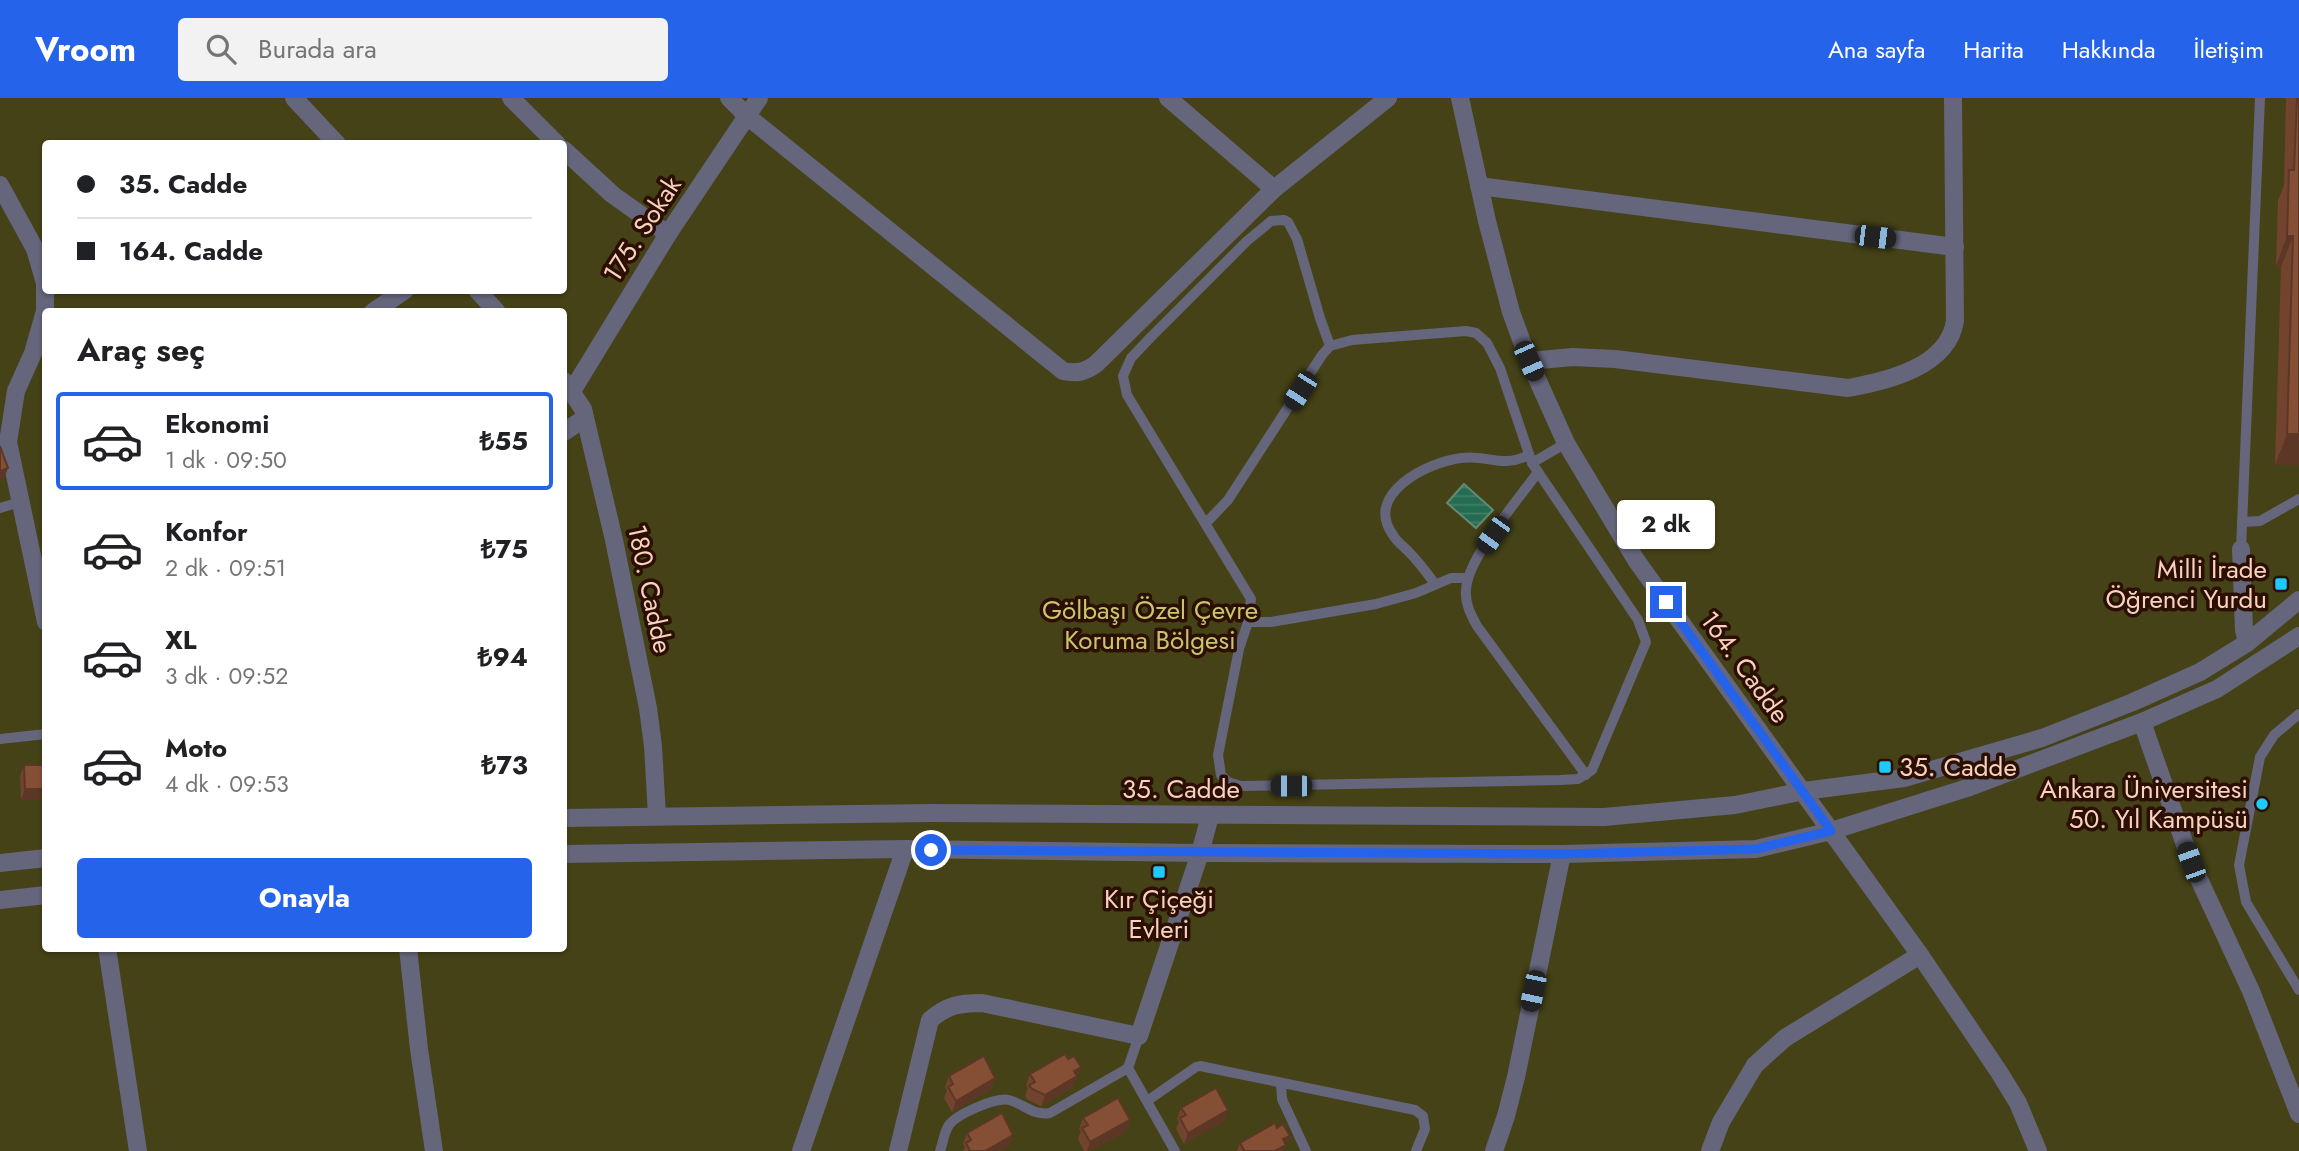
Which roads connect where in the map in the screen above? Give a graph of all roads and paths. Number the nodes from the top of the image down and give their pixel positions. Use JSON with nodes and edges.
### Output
{"nodes":[{"id":1,"x":294,"y":98,"type":"edge"},
{"id":2,"x":511,"y":98,"type":"edge"},
{"id":3,"x":729,"y":98,"type":"edge"},
{"id":4,"x":759,"y":98,"type":"edge"},
{"id":5,"x":1168,"y":98,"type":"edge"},
{"id":6,"x":1388,"y":98,"type":"edge"},
{"id":7,"x":1460,"y":98,"type":"edge"},
{"id":8,"x":1953,"y":98,"type":"edge"},
{"id":9,"x":2260,"y":98,"type":"edge"},
{"id":10,"x":747,"y":116,"type":"junction"},
{"id":11,"x":334,"y":140,"type":"edge"},
{"id":12,"x":553,"y":140,"type":"edge"},
{"id":13,"x":567,"y":153,"type":"edge"},
{"id":14,"x":0,"y":185,"type":"edge"},
{"id":15,"x":1479,"y":186,"type":"junction"},
{"id":16,"x":1274,"y":189,"type":"junction"},
{"id":17,"x":668,"y":234,"type":"junction"},
{"id":18,"x":1955,"y":247,"type":"junction"},
{"id":19,"x":42,"y":273,"type":"edge"},
{"id":20,"x":399,"y":294,"type":"edge"},
{"id":21,"x":481,"y":294,"type":"edge"},
{"id":22,"x":379,"y":308,"type":"edge"},
{"id":23,"x":493,"y":308,"type":"edge"},
{"id":24,"x":42,"y":322,"type":"edge"},
{"id":25,"x":1331,"y":346,"type":"junction"},
{"id":26,"x":1529,"y":361,"type":"junction"},
{"id":27,"x":568,"y":386,"type":"edge"},
{"id":28,"x":585,"y":418,"type":"junction"},
{"id":29,"x":567,"y":430,"type":"edge"},
{"id":30,"x":1566,"y":443,"type":"junction"},
{"id":31,"x":1533,"y":463,"type":"junction"},
{"id":32,"x":2299,"y":499,"type":"edge"},
{"id":33,"x":20,"y":502,"type":"junction"},
{"id":34,"x":0,"y":508,"type":"edge"},
{"id":35,"x":2242,"y":522,"type":"junction"},
{"id":36,"x":1206,"y":523,"type":"junction"},
{"id":37,"x":2241,"y":548,"type":"joint"},
{"id":38,"x":1468,"y":578,"type":"junction"},
{"id":39,"x":1435,"y":584,"type":"junction"},
{"id":40,"x":2299,"y":600,"type":"edge"},
{"id":41,"x":42,"y":604,"type":"edge"},
{"id":42,"x":1248,"y":622,"type":"junction"},
{"id":43,"x":2299,"y":636,"type":"edge"},
{"id":44,"x":2247,"y":643,"type":"junction"},
{"id":45,"x":2299,"y":714,"type":"edge"},
{"id":46,"x":2142,"y":722,"type":"junction"},
{"id":47,"x":42,"y":735,"type":"edge"},
{"id":48,"x":0,"y":740,"type":"edge"},
{"id":49,"x":1586,"y":775,"type":"junction"},
{"id":50,"x":1804,"y":791,"type":"junction"},
{"id":51,"x":657,"y":816,"type":"junction"},
{"id":52,"x":1210,"y":816,"type":"junction"},
{"id":53,"x":567,"y":817,"type":"edge"},
{"id":54,"x":1831,"y":831,"type":"junction"},
{"id":55,"x":905,"y":849,"type":"junction"},
{"id":56,"x":1200,"y":853,"type":"junction"},
{"id":57,"x":567,"y":854,"type":"edge"},
{"id":58,"x":1562,"y":854,"type":"junction"},
{"id":59,"x":42,"y":858,"type":"edge"},
{"id":60,"x":0,"y":863,"type":"edge"},
{"id":61,"x":42,"y":895,"type":"edge"},
{"id":62,"x":0,"y":900,"type":"edge"},
{"id":63,"x":108,"y":952,"type":"edge"},
{"id":64,"x":408,"y":952,"type":"edge"},
{"id":65,"x":1920,"y":955,"type":"junction"},
{"id":66,"x":2299,"y":990,"type":"edge"},
{"id":67,"x":1139,"y":1037,"type":"junction"},
{"id":68,"x":1128,"y":1068,"type":"junction"},
{"id":69,"x":1281,"y":1083,"type":"junction"},
{"id":70,"x":1147,"y":1101,"type":"junction"},
{"id":71,"x":2299,"y":1114,"type":"edge"},
{"id":72,"x":138,"y":1151,"type":"edge"},
{"id":73,"x":434,"y":1151,"type":"edge"},
{"id":74,"x":802,"y":1151,"type":"edge"},
{"id":75,"x":898,"y":1151,"type":"edge"},
{"id":76,"x":940,"y":1151,"type":"edge"},
{"id":77,"x":1175,"y":1151,"type":"edge"},
{"id":78,"x":1306,"y":1151,"type":"edge"},
{"id":79,"x":1416,"y":1151,"type":"edge"},
{"id":80,"x":1494,"y":1151,"type":"edge"},
{"id":81,"x":1710,"y":1151,"type":"edge"},
{"id":82,"x":2038,"y":1151,"type":"edge"}],
"edges":[{"from":1,"to":11,"type":"street"},
{"from":2,"to":12,"type":"street"},
{"from":3,"to":10,"type":"street"},
{"from":4,"to":10,"type":"street","name":"175. Sokak"},
{"from":5,"to":16,"type":"street"},
{"from":6,"to":16,"type":"street"},
{"from":7,"to":15,"type":"street","name":"164. Cadde"},
{"from":8,"to":18,"type":"street"},
{"from":9,"to":35,"type":"lane"},
{"from":10,"to":16,"type":"street"},
{"from":10,"to":17,"type":"street","name":"175. Sokak"},
{"from":13,"to":17,"type":"street"},
{"from":14,"to":19,"type":"street"},
{"from":15,"to":18,"type":"street"},
{"from":15,"to":26,"type":"street","name":"164. Cadde"},
{"from":17,"to":27,"type":"street","name":"175. Sokak"},
{"from":18,"to":26,"type":"street"},
{"from":20,"to":22,"type":"street"},
{"from":21,"to":23,"type":"street"},
{"from":24,"to":33,"type":"street"},
{"from":25,"to":31,"type":"lane"},
{"from":25,"to":36,"type":"lane"},
{"from":25,"to":36,"type":"lane"},
{"from":26,"to":30,"type":"street","name":"164. Cadde"},
{"from":27,"to":28,"type":"street","name":"180. Cadde"},
{"from":28,"to":29,"type":"street"},
{"from":28,"to":51,"type":"street","name":"180. Cadde"},
{"from":30,"to":31,"type":"lane"},
{"from":30,"to":50,"type":"street","name":"164. Cadde"},
{"from":31,"to":38,"type":"lane"},
{"from":31,"to":39,"type":"lane"},
{"from":31,"to":49,"type":"lane"},
{"from":32,"to":35,"type":"lane"},
{"from":33,"to":34,"type":"lane"},
{"from":33,"to":41,"type":"street"},
{"from":35,"to":37,"type":"lane"},
{"from":36,"to":42,"type":"lane"},
{"from":37,"to":44,"type":"street"},
{"from":38,"to":39,"type":"lane"},
{"from":38,"to":49,"type":"lane"},
{"from":39,"to":42,"type":"lane"},
{"from":40,"to":44,"type":"street","name":"35. Cadde"},
{"from":42,"to":49,"type":"lane"},
{"from":43,"to":46,"type":"street"},
{"from":44,"to":50,"type":"street","name":"35. Cadde"},
{"from":45,"to":66,"type":"lane"},
{"from":46,"to":54,"type":"street"},
{"from":46,"to":71,"type":"street"},
{"from":47,"to":48,"type":"lane"},
{"from":50,"to":52,"type":"street","name":"35. Cadde"},
{"from":50,"to":54,"type":"street","name":"164. Cadde"},
{"from":51,"to":52,"type":"street","name":"35. Cadde"},
{"from":51,"to":53,"type":"street","name":"35. Cadde"},
{"from":52,"to":56,"type":"street"},
{"from":54,"to":58,"type":"street"},
{"from":54,"to":65,"type":"street","name":"164. Cadde"},
{"from":55,"to":56,"type":"street"},
{"from":55,"to":57,"type":"street"},
{"from":55,"to":74,"type":"street"},
{"from":56,"to":58,"type":"street"},
{"from":56,"to":67,"type":"street"},
{"from":58,"to":80,"type":"street"},
{"from":59,"to":60,"type":"street"},
{"from":61,"to":62,"type":"street"},
{"from":63,"to":72,"type":"street"},
{"from":64,"to":73,"type":"street"},
{"from":65,"to":81,"type":"street"},
{"from":65,"to":82,"type":"street","name":"164. Cadde"},
{"from":67,"to":68,"type":"lane"},
{"from":67,"to":75,"type":"street"},
{"from":68,"to":70,"type":"lane"},
{"from":68,"to":76,"type":"lane"},
{"from":69,"to":70,"type":"lane"},
{"from":69,"to":78,"type":"lane"},
{"from":69,"to":79,"type":"lane"},
{"from":70,"to":77,"type":"lane"}]}
